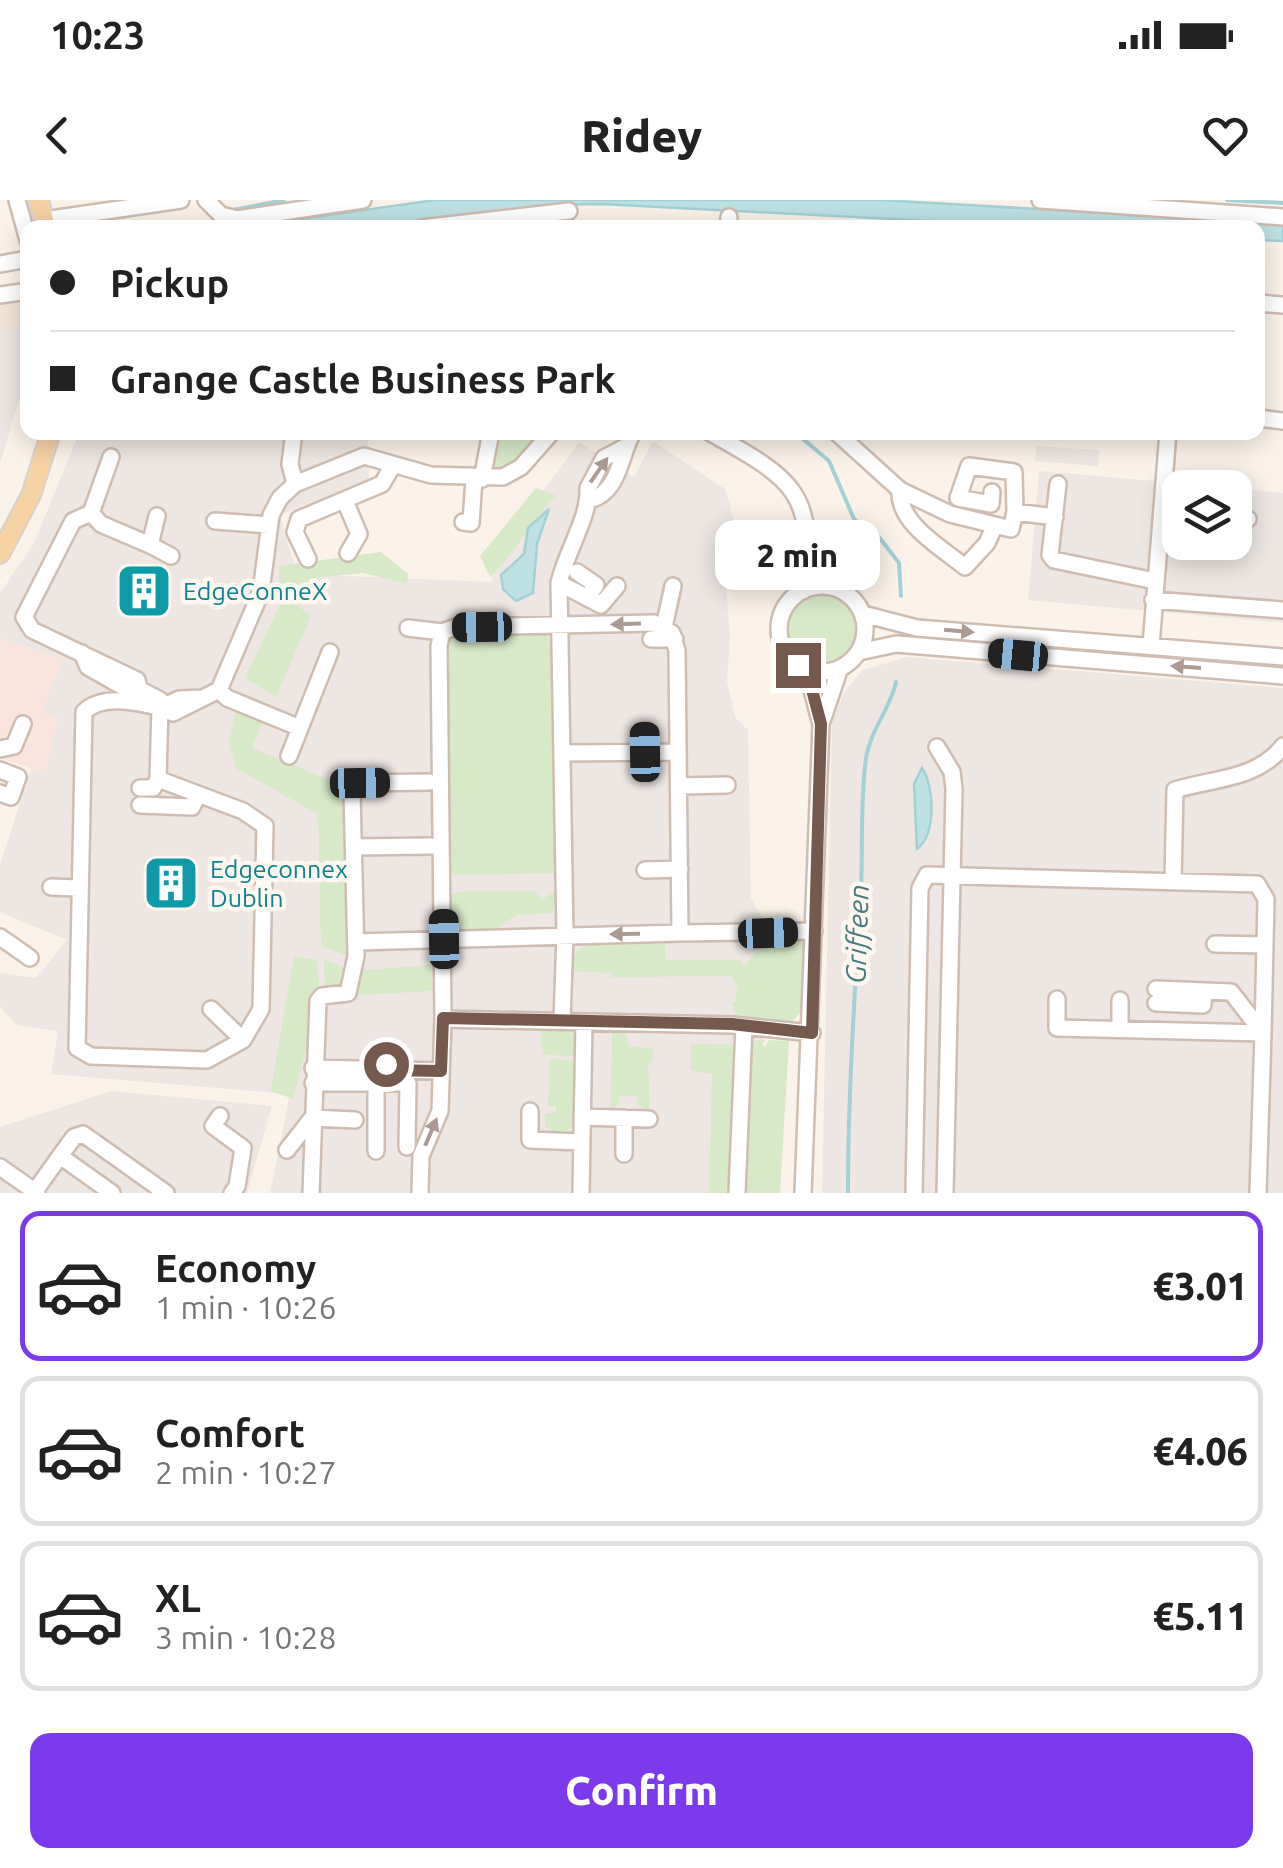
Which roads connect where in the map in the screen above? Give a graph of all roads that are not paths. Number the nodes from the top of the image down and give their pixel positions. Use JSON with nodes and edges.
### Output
{"nodes":[{"id":1,"x":181,"y":200,"type":"edge"},
{"id":2,"x":206,"y":200,"type":"edge"},
{"id":3,"x":364,"y":200,"type":"edge"},
{"id":4,"x":1040,"y":200,"type":"edge"},
{"id":5,"x":76,"y":207,"type":"edge"},
{"id":6,"x":570,"y":210,"type":"dead end"},
{"id":7,"x":1283,"y":217,"type":"edge"},
{"id":8,"x":52,"y":220,"type":"edge"},
{"id":9,"x":541,"y":220,"type":"edge"},
{"id":10,"x":48,"y":440,"type":"edge"},
{"id":11,"x":293,"y":440,"type":"edge"},
{"id":12,"x":490,"y":440,"type":"edge"},
{"id":13,"x":544,"y":440,"type":"edge"},
{"id":14,"x":629,"y":440,"type":"edge"},
{"id":15,"x":721,"y":440,"type":"edge"},
{"id":16,"x":845,"y":440,"type":"edge"},
{"id":17,"x":1168,"y":440,"type":"edge"},
{"id":18,"x":111,"y":457,"type":"dead end"},
{"id":19,"x":393,"y":465,"type":"junction"},
{"id":20,"x":1166,"y":470,"type":"edge"},
{"id":21,"x":478,"y":479,"type":"junction"},
{"id":22,"x":295,"y":484,"type":"junction"},
{"id":23,"x":1058,"y":484,"type":"dead end"},
{"id":24,"x":900,"y":490,"type":"junction"},
{"id":25,"x":992,"y":492,"type":"dead end"},
{"id":26,"x":345,"y":501,"type":"junction"},
{"id":27,"x":1015,"y":512,"type":"junction"},
{"id":28,"x":91,"y":513,"type":"junction"},
{"id":29,"x":156,"y":516,"type":"dead end"},
{"id":30,"x":1162,"y":516,"type":"edge"},
{"id":31,"x":1055,"y":517,"type":"junction"},
{"id":32,"x":215,"y":521,"type":"dead end"},
{"id":33,"x":462,"y":522,"type":"dead end"},
{"id":34,"x":269,"y":525,"type":"junction"},
{"id":35,"x":995,"y":525,"type":"junction"},
{"id":36,"x":810,"y":540,"type":"junction"},
{"id":37,"x":150,"y":546,"type":"junction"},
{"id":38,"x":348,"y":553,"type":"dead end"},
{"id":39,"x":0,"y":554,"type":"edge"},
{"id":40,"x":171,"y":556,"type":"dead end"},
{"id":41,"x":308,"y":559,"type":"dead end"},
{"id":42,"x":576,"y":572,"type":"dead end"},
{"id":43,"x":1154,"y":580,"type":"junction"},
{"id":44,"x":559,"y":583,"type":"junction"},
{"id":45,"x":617,"y":586,"type":"dead end"},
{"id":46,"x":674,"y":586,"type":"dead end"},
{"id":47,"x":803,"y":591,"type":"junction"},
{"id":48,"x":844,"y":592,"type":"junction"},
{"id":49,"x":587,"y":598,"type":"junction"},
{"id":50,"x":1153,"y":600,"type":"junction"},
{"id":51,"x":1283,"y":610,"type":"edge"},
{"id":52,"x":863,"y":614,"type":"junction"},
{"id":53,"x":560,"y":626,"type":"junction"},
{"id":54,"x":408,"y":628,"type":"dead end"},
{"id":55,"x":442,"y":632,"type":"junction"},
{"id":56,"x":669,"y":633,"type":"junction"},
{"id":57,"x":651,"y":639,"type":"dead end"},
{"id":58,"x":1151,"y":646,"type":"junction"},
{"id":59,"x":330,"y":652,"type":"dead end"},
{"id":60,"x":859,"y":652,"type":"junction"},
{"id":61,"x":1283,"y":656,"type":"edge"},
{"id":62,"x":798,"y":665,"type":"junction"},
{"id":63,"x":840,"y":668,"type":"junction"},
{"id":64,"x":1283,"y":676,"type":"edge"},
{"id":65,"x":219,"y":690,"type":"junction"},
{"id":66,"x":160,"y":708,"type":"junction"},
{"id":67,"x":23,"y":724,"type":"dead end"},
{"id":68,"x":821,"y":724,"type":"junction"},
{"id":69,"x":300,"y":728,"type":"junction"},
{"id":70,"x":645,"y":731,"type":"dead end"},
{"id":71,"x":937,"y":746,"type":"dead end"},
{"id":72,"x":1283,"y":746,"type":"edge"},
{"id":73,"x":0,"y":749,"type":"edge"},
{"id":74,"x":645,"y":752,"type":"junction"},
{"id":75,"x":678,"y":752,"type":"junction"},
{"id":76,"x":562,"y":753,"type":"junction"},
{"id":77,"x":289,"y":756,"type":"dead end"},
{"id":78,"x":0,"y":770,"type":"edge"},
{"id":79,"x":158,"y":780,"type":"junction"},
{"id":80,"x":429,"y":782,"type":"dead end"},
{"id":81,"x":727,"y":785,"type":"dead end"},
{"id":82,"x":678,"y":786,"type":"junction"},
{"id":83,"x":0,"y":792,"type":"edge"},
{"id":84,"x":198,"y":795,"type":"junction"},
{"id":85,"x":431,"y":846,"type":"dead end"},
{"id":86,"x":354,"y":847,"type":"junction"},
{"id":87,"x":645,"y":870,"type":"dead end"},
{"id":88,"x":680,"y":870,"type":"junction"},
{"id":89,"x":952,"y":874,"type":"junction"},
{"id":90,"x":1174,"y":880,"type":"junction"},
{"id":91,"x":51,"y":887,"type":"dead end"},
{"id":92,"x":78,"y":888,"type":"junction"},
{"id":93,"x":814,"y":931,"type":"junction"},
{"id":94,"x":680,"y":934,"type":"junction"},
{"id":95,"x":565,"y":935,"type":"junction"},
{"id":96,"x":0,"y":938,"type":"edge"},
{"id":97,"x":444,"y":939,"type":"junction"},
{"id":98,"x":356,"y":942,"type":"junction"},
{"id":99,"x":1214,"y":944,"type":"dead end"},
{"id":100,"x":1264,"y":945,"type":"junction"},
{"id":101,"x":30,"y":958,"type":"dead end"},
{"id":102,"x":1156,"y":996,"type":"dead end"},
{"id":103,"x":1057,"y":999,"type":"dead end"},
{"id":104,"x":1120,"y":1000,"type":"dead end"},
{"id":105,"x":211,"y":1009,"type":"dead end"},
{"id":106,"x":443,"y":1018,"type":"junction"},
{"id":107,"x":562,"y":1021,"type":"junction"},
{"id":108,"x":584,"y":1022,"type":"junction"},
{"id":109,"x":918,"y":1025,"type":"junction"},
{"id":110,"x":948,"y":1025,"type":"junction"},
{"id":111,"x":744,"y":1027,"type":"junction"},
{"id":112,"x":1120,"y":1029,"type":"junction"},
{"id":113,"x":812,"y":1033,"type":"junction"},
{"id":114,"x":1263,"y":1033,"type":"junction"},
{"id":115,"x":243,"y":1040,"type":"junction"},
{"id":116,"x":386,"y":1052,"type":"dead end"},
{"id":117,"x":441,"y":1071,"type":"junction"},
{"id":118,"x":313,"y":1075,"type":"junction"},
{"id":119,"x":381,"y":1076,"type":"junction"},
{"id":120,"x":530,"y":1111,"type":"dead end"},
{"id":121,"x":220,"y":1116,"type":"dead end"},
{"id":122,"x":582,"y":1117,"type":"junction"},
{"id":123,"x":312,"y":1118,"type":"junction"},
{"id":124,"x":624,"y":1118,"type":"junction"},
{"id":125,"x":649,"y":1119,"type":"dead end"},
{"id":126,"x":355,"y":1120,"type":"dead end"},
{"id":127,"x":582,"y":1142,"type":"junction"},
{"id":128,"x":407,"y":1147,"type":"dead end"},
{"id":129,"x":287,"y":1150,"type":"dead end"},
{"id":130,"x":376,"y":1151,"type":"dead end"},
{"id":131,"x":624,"y":1154,"type":"dead end"},
{"id":132,"x":60,"y":1156,"type":"junction"},
{"id":133,"x":0,"y":1167,"type":"edge"},
{"id":134,"x":36,"y":1192,"type":"edge"},
{"id":135,"x":112,"y":1193,"type":"edge"},
{"id":136,"x":166,"y":1193,"type":"edge"},
{"id":137,"x":232,"y":1193,"type":"edge"},
{"id":138,"x":312,"y":1193,"type":"edge"},
{"id":139,"x":420,"y":1193,"type":"edge"},
{"id":140,"x":581,"y":1193,"type":"edge"},
{"id":141,"x":737,"y":1193,"type":"edge"},
{"id":142,"x":803,"y":1193,"type":"edge"},
{"id":143,"x":914,"y":1193,"type":"edge"},
{"id":144,"x":945,"y":1193,"type":"edge"},
{"id":145,"x":1258,"y":1193,"type":"edge"}],
"edges":[{"from":1,"to":5,"type":"street"},
{"from":2,"to":3,"type":"street"},
{"from":4,"to":7,"type":"street"},
{"from":5,"to":8,"type":"street"},
{"from":6,"to":9,"type":"street"},
{"from":10,"to":39,"type":"main road"},
{"from":11,"to":22,"type":"street"},
{"from":12,"to":21,"type":"street"},
{"from":13,"to":21,"type":"street"},
{"from":14,"to":44,"type":"street"},
{"from":15,"to":36,"type":"street"},
{"from":16,"to":24,"type":"street"},
{"from":17,"to":20,"type":"street"},
{"from":18,"to":28,"type":"street"},
{"from":19,"to":21,"type":"street"},
{"from":19,"to":22,"type":"street"},
{"from":19,"to":26,"type":"street"},
{"from":21,"to":33,"type":"street"},
{"from":22,"to":34,"type":"street"},
{"from":23,"to":31,"type":"street"},
{"from":24,"to":35,"type":"street"},
{"from":24,"to":35,"type":"street"},
{"from":25,"to":27,"type":"street"},
{"from":26,"to":38,"type":"street"},
{"from":26,"to":41,"type":"street"},
{"from":27,"to":31,"type":"street"},
{"from":27,"to":35,"type":"street"},
{"from":28,"to":37,"type":"street"},
{"from":28,"to":66,"type":"street"},
{"from":29,"to":37,"type":"street"},
{"from":30,"to":43,"type":"street"},
{"from":31,"to":43,"type":"street"},
{"from":32,"to":34,"type":"street"},
{"from":34,"to":65,"type":"street"},
{"from":36,"to":47,"type":"street"},
{"from":36,"to":48,"type":"street"},
{"from":37,"to":40,"type":"street"},
{"from":42,"to":49,"type":"street"},
{"from":43,"to":50,"type":"street"},
{"from":44,"to":49,"type":"street"},
{"from":44,"to":53,"type":"street"},
{"from":45,"to":49,"type":"street"},
{"from":46,"to":56,"type":"street"},
{"from":47,"to":48,"type":"street"},
{"from":47,"to":62,"type":"street"},
{"from":48,"to":52,"type":"street"},
{"from":50,"to":51,"type":"street"},
{"from":50,"to":58,"type":"street"},
{"from":52,"to":58,"type":"street","one_way":true},
{"from":52,"to":60,"type":"street"},
{"from":53,"to":55,"type":"street"},
{"from":56,"to":53,"type":"street","one_way":true},
{"from":53,"to":76,"type":"street"},
{"from":54,"to":55,"type":"street"},
{"from":55,"to":97,"type":"street"},
{"from":56,"to":57,"type":"street"},
{"from":56,"to":75,"type":"street"},
{"from":58,"to":61,"type":"street"},
{"from":59,"to":69,"type":"street"},
{"from":60,"to":63,"type":"street"},
{"from":64,"to":60,"type":"street","one_way":true},
{"from":62,"to":63,"type":"street"},
{"from":62,"to":68,"type":"street"},
{"from":63,"to":68,"type":"street"},
{"from":65,"to":66,"type":"street"},
{"from":65,"to":69,"type":"street"},
{"from":66,"to":79,"type":"street"},
{"from":66,"to":92,"type":"street"},
{"from":67,"to":73,"type":"street"},
{"from":68,"to":93,"type":"street"},
{"from":69,"to":77,"type":"street"},
{"from":70,"to":74,"type":"street"},
{"from":71,"to":89,"type":"street"},
{"from":72,"to":90,"type":"street"},
{"from":74,"to":75,"type":"street"},
{"from":74,"to":76,"type":"street"},
{"from":75,"to":82,"type":"street"},
{"from":76,"to":95,"type":"street"},
{"from":78,"to":83,"type":"street"},
{"from":79,"to":84,"type":"street"},
{"from":79,"to":84,"type":"street"},
{"from":80,"to":86,"type":"street"},
{"from":81,"to":82,"type":"street"},
{"from":82,"to":88,"type":"street"},
{"from":84,"to":115,"type":"street"},
{"from":85,"to":86,"type":"street"},
{"from":86,"to":98,"type":"street"},
{"from":87,"to":88,"type":"street"},
{"from":88,"to":94,"type":"street"},
{"from":89,"to":90,"type":"street"},
{"from":89,"to":109,"type":"street"},
{"from":89,"to":110,"type":"street"},
{"from":90,"to":100,"type":"street"},
{"from":91,"to":92,"type":"street"},
{"from":92,"to":115,"type":"street"},
{"from":93,"to":94,"type":"street"},
{"from":93,"to":113,"type":"street"},
{"from":94,"to":95,"type":"street","one_way":true},
{"from":95,"to":97,"type":"street"},
{"from":95,"to":107,"type":"street"},
{"from":96,"to":101,"type":"street"},
{"from":97,"to":98,"type":"street"},
{"from":97,"to":106,"type":"street"},
{"from":98,"to":118,"type":"street"},
{"from":99,"to":100,"type":"street"},
{"from":100,"to":114,"type":"street"},
{"from":102,"to":114,"type":"street"},
{"from":103,"to":112,"type":"street"},
{"from":104,"to":112,"type":"street"},
{"from":105,"to":115,"type":"street"},
{"from":106,"to":107,"type":"street"},
{"from":106,"to":117,"type":"street"},
{"from":107,"to":108,"type":"street"},
{"from":108,"to":111,"type":"street"},
{"from":108,"to":122,"type":"street"},
{"from":109,"to":110,"type":"street"},
{"from":109,"to":143,"type":"street"},
{"from":110,"to":144,"type":"street"},
{"from":111,"to":113,"type":"street"},
{"from":111,"to":141,"type":"street"},
{"from":112,"to":114,"type":"street"},
{"from":113,"to":142,"type":"street"},
{"from":114,"to":145,"type":"street"},
{"from":116,"to":119,"type":"street"},
{"from":117,"to":119,"type":"street"},
{"from":139,"to":117,"type":"street","one_way":true},
{"from":118,"to":119,"type":"street"},
{"from":118,"to":123,"type":"street"},
{"from":119,"to":128,"type":"street"},
{"from":119,"to":130,"type":"street"},
{"from":120,"to":127,"type":"street"},
{"from":121,"to":137,"type":"street"},
{"from":122,"to":124,"type":"street"},
{"from":122,"to":127,"type":"street"},
{"from":123,"to":126,"type":"street"},
{"from":123,"to":129,"type":"street"},
{"from":123,"to":138,"type":"street"},
{"from":124,"to":125,"type":"street"},
{"from":124,"to":131,"type":"street"},
{"from":127,"to":140,"type":"street"},
{"from":132,"to":134,"type":"street"},
{"from":132,"to":135,"type":"street"},
{"from":132,"to":136,"type":"street"},
{"from":133,"to":134,"type":"street"}]}
